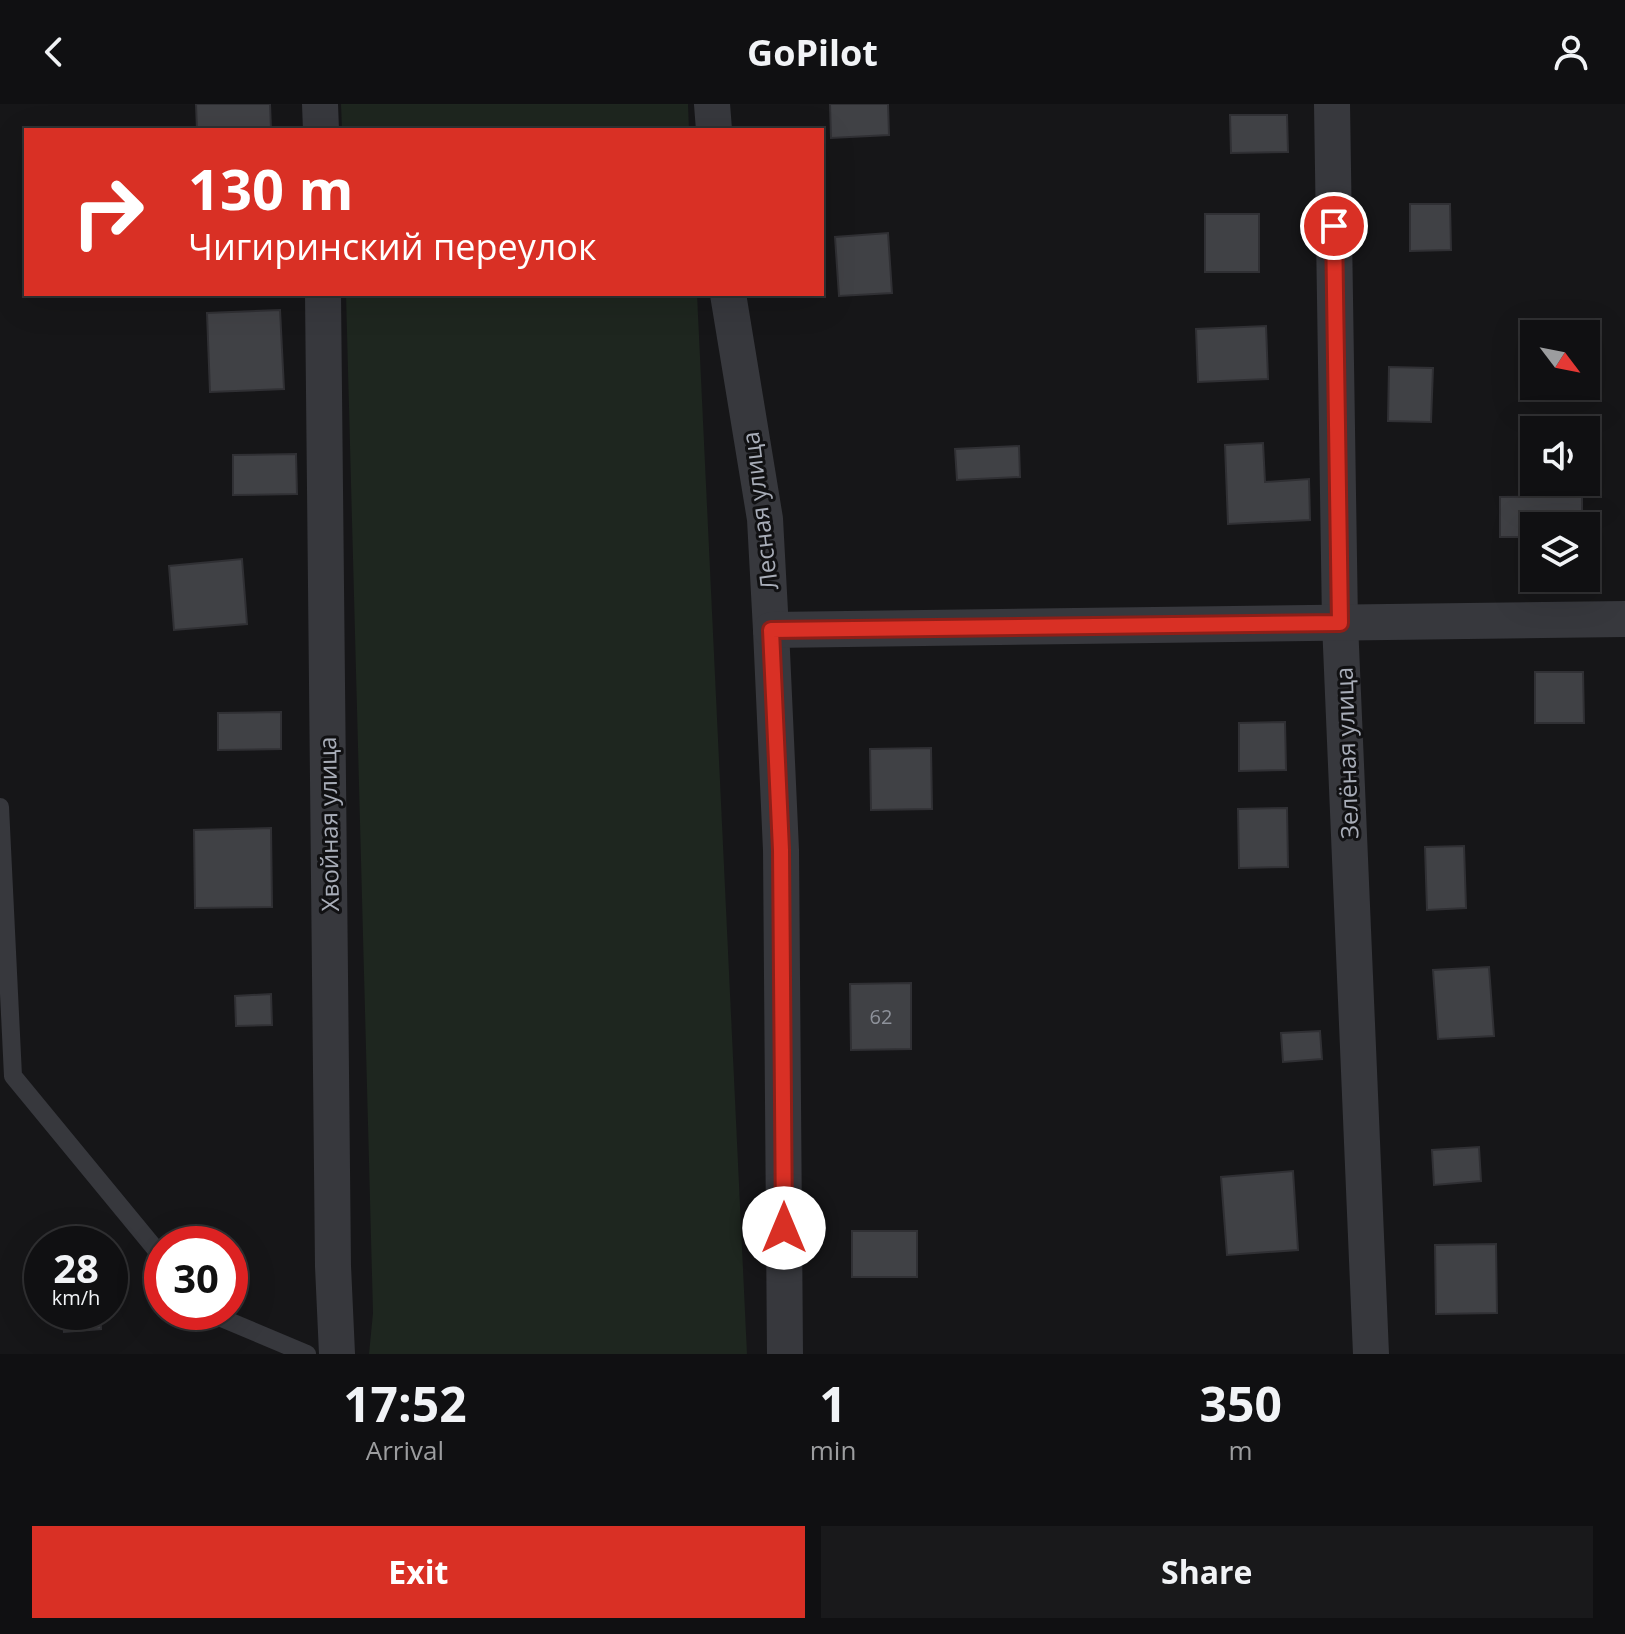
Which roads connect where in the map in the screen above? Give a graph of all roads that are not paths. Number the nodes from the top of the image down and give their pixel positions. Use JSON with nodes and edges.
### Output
{"nodes":[{"id":1,"x":320,"y":104,"type":"edge"},
{"id":2,"x":712,"y":104,"type":"edge"},
{"id":3,"x":1332,"y":104,"type":"edge"},
{"id":4,"x":321,"y":128,"type":"edge"},
{"id":5,"x":714,"y":128,"type":"edge"},
{"id":6,"x":323,"y":296,"type":"edge"},
{"id":7,"x":728,"y":296,"type":"edge"},
{"id":8,"x":1625,"y":619,"type":"edge"},
{"id":9,"x":1340,"y":623,"type":"junction"},
{"id":10,"x":771,"y":630,"type":"junction"},
{"id":11,"x":0,"y":807,"type":"edge"},
{"id":12,"x":144,"y":1235,"type":"edge"},
{"id":13,"x":248,"y":1329,"type":"edge"},
{"id":14,"x":307,"y":1354,"type":"edge"},
{"id":15,"x":337,"y":1354,"type":"edge"},
{"id":16,"x":785,"y":1354,"type":"edge"},
{"id":17,"x":1371,"y":1354,"type":"edge"}],
"edges":[{"from":1,"to":4,"type":"street"},
{"from":2,"to":5,"type":"street"},
{"from":3,"to":9,"type":"street","name":"Зелёная улица"},
{"from":6,"to":15,"type":"street","name":"Хвойная улица"},
{"from":7,"to":10,"type":"street","name":"Лесная улица"},
{"from":8,"to":9,"type":"street"},
{"from":9,"to":10,"type":"street"},
{"from":9,"to":17,"type":"street","name":"Зелёная улица"},
{"from":10,"to":16,"type":"street","name":"Лесная улица"},
{"from":11,"to":12,"type":"lane"},
{"from":13,"to":14,"type":"lane"}]}
